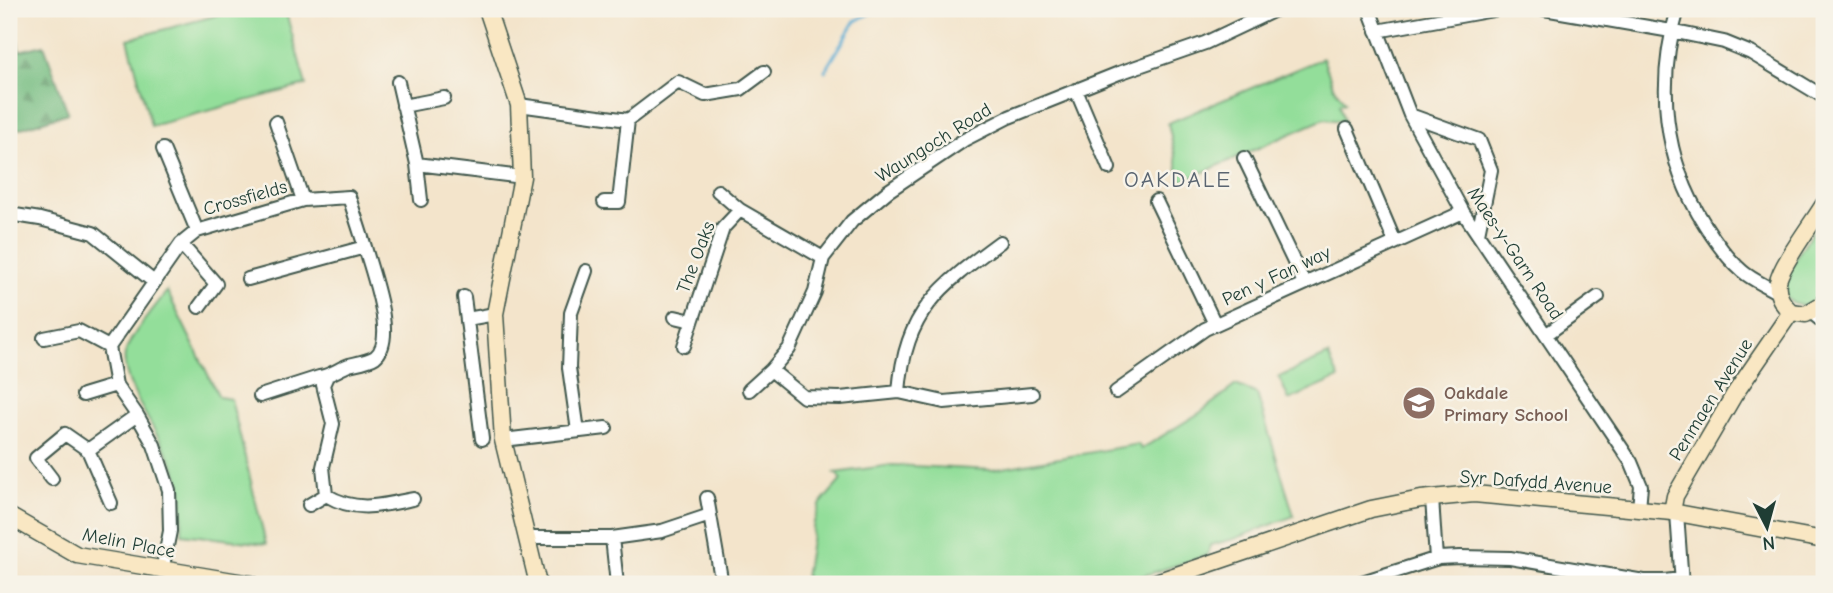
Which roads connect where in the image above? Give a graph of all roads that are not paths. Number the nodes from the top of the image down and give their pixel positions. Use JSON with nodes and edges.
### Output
{"nodes":[{"id":1,"x":487,"y":9,"type":"edge"},
{"id":2,"x":1277,"y":9,"type":"edge"},
{"id":3,"x":1368,"y":9,"type":"edge"},
{"id":4,"x":1499,"y":9,"type":"edge"},
{"id":5,"x":1544,"y":9,"type":"edge"},
{"id":6,"x":1678,"y":9,"type":"edge"},
{"id":7,"x":1377,"y":31,"type":"junction"},
{"id":8,"x":1671,"y":31,"type":"junction"},
{"id":9,"x":764,"y":72,"type":"dead end"},
{"id":10,"x":398,"y":82,"type":"dead end"},
{"id":11,"x":1076,"y":90,"type":"junction"},
{"id":12,"x":1824,"y":97,"type":"edge"},
{"id":13,"x":444,"y":98,"type":"dead end"},
{"id":14,"x":403,"y":106,"type":"junction"},
{"id":15,"x":519,"y":106,"type":"junction"},
{"id":16,"x":1410,"y":115,"type":"junction"},
{"id":17,"x":628,"y":120,"type":"junction"},
{"id":18,"x":276,"y":122,"type":"dead end"},
{"id":19,"x":1348,"y":129,"type":"dead end"},
{"id":20,"x":163,"y":149,"type":"dead end"},
{"id":21,"x":1244,"y":158,"type":"dead end"},
{"id":22,"x":417,"y":164,"type":"junction"},
{"id":23,"x":1110,"y":168,"type":"dead end"},
{"id":24,"x":522,"y":177,"type":"junction"},
{"id":25,"x":718,"y":191,"type":"dead end"},
{"id":26,"x":303,"y":200,"type":"junction"},
{"id":27,"x":421,"y":200,"type":"dead end"},
{"id":28,"x":1156,"y":201,"type":"dead end"},
{"id":29,"x":604,"y":202,"type":"dead end"},
{"id":30,"x":1824,"y":204,"type":"edge"},
{"id":31,"x":740,"y":209,"type":"junction"},
{"id":32,"x":1463,"y":212,"type":"junction"},
{"id":33,"x":9,"y":215,"type":"edge"},
{"id":34,"x":197,"y":231,"type":"junction"},
{"id":35,"x":1478,"y":234,"type":"junction"},
{"id":36,"x":1000,"y":242,"type":"dead end"},
{"id":37,"x":1395,"y":242,"type":"junction"},
{"id":38,"x":181,"y":244,"type":"junction"},
{"id":39,"x":365,"y":247,"type":"junction"},
{"id":40,"x":824,"y":258,"type":"junction"},
{"id":41,"x":586,"y":271,"type":"dead end"},
{"id":42,"x":248,"y":279,"type":"dead end"},
{"id":43,"x":154,"y":282,"type":"junction"},
{"id":44,"x":1304,"y":283,"type":"junction"},
{"id":45,"x":1778,"y":293,"type":"junction"},
{"id":46,"x":464,"y":297,"type":"dead end"},
{"id":47,"x":1598,"y":297,"type":"dead end"},
{"id":48,"x":199,"y":307,"type":"dead end"},
{"id":49,"x":1818,"y":308,"type":"edge"},
{"id":50,"x":1791,"y":312,"type":"junction"},
{"id":51,"x":495,"y":314,"type":"junction"},
{"id":52,"x":675,"y":317,"type":"dead end"},
{"id":53,"x":467,"y":319,"type":"junction"},
{"id":54,"x":692,"y":321,"type":"junction"},
{"id":55,"x":1824,"y":323,"type":"edge"},
{"id":56,"x":1215,"y":324,"type":"junction"},
{"id":57,"x":1546,"y":334,"type":"junction"},
{"id":58,"x":44,"y":338,"type":"dead end"},
{"id":59,"x":684,"y":346,"type":"dead end"},
{"id":60,"x":109,"y":347,"type":"junction"},
{"id":61,"x":771,"y":370,"type":"junction"},
{"id":62,"x":327,"y":376,"type":"junction"},
{"id":63,"x":116,"y":385,"type":"junction"},
{"id":64,"x":748,"y":390,"type":"dead end"},
{"id":65,"x":899,"y":392,"type":"junction"},
{"id":66,"x":1116,"y":392,"type":"dead end"},
{"id":67,"x":1032,"y":394,"type":"dead end"},
{"id":68,"x":83,"y":395,"type":"dead end"},
{"id":69,"x":260,"y":396,"type":"dead end"},
{"id":70,"x":500,"y":412,"type":"junction"},
{"id":71,"x":137,"y":415,"type":"junction"},
{"id":72,"x":480,"y":416,"type":"junction"},
{"id":73,"x":606,"y":428,"type":"dead end"},
{"id":74,"x":579,"y":431,"type":"junction"},
{"id":75,"x":482,"y":439,"type":"dead end"},
{"id":76,"x":503,"y":440,"type":"junction"},
{"id":77,"x":88,"y":450,"type":"junction"},
{"id":78,"x":52,"y":479,"type":"dead end"},
{"id":79,"x":326,"y":495,"type":"junction"},
{"id":80,"x":708,"y":498,"type":"dead end"},
{"id":81,"x":1432,"y":498,"type":"junction"},
{"id":82,"x":413,"y":499,"type":"dead end"},
{"id":83,"x":111,"y":503,"type":"dead end"},
{"id":84,"x":309,"y":505,"type":"dead end"},
{"id":85,"x":1639,"y":509,"type":"junction"},
{"id":86,"x":1675,"y":513,"type":"junction"},
{"id":87,"x":710,"y":515,"type":"junction"},
{"id":88,"x":9,"y":516,"type":"edge"},
{"id":89,"x":526,"y":538,"type":"junction"},
{"id":90,"x":612,"y":538,"type":"junction"},
{"id":91,"x":1824,"y":540,"type":"edge"},
{"id":92,"x":1436,"y":558,"type":"junction"},
{"id":93,"x":162,"y":571,"type":"junction"},
{"id":94,"x":1681,"y":582,"type":"edge"},
{"id":95,"x":251,"y":584,"type":"edge"},
{"id":96,"x":538,"y":584,"type":"edge"},
{"id":97,"x":617,"y":584,"type":"edge"},
{"id":98,"x":722,"y":584,"type":"edge"},
{"id":99,"x":1150,"y":584,"type":"edge"},
{"id":100,"x":1356,"y":584,"type":"edge"}],
"edges":[{"from":1,"to":15,"type":"street"},
{"from":2,"to":11,"type":"street","name":"Waungoch Road"},
{"from":3,"to":7,"type":"street","name":"Maes-y-Garn Road"},
{"from":4,"to":7,"type":"street"},
{"from":5,"to":8,"type":"street"},
{"from":6,"to":8,"type":"street"},
{"from":7,"to":16,"type":"street","name":"Maes-y-Garn Road"},
{"from":8,"to":12,"type":"street"},
{"from":8,"to":45,"type":"street"},
{"from":9,"to":17,"type":"street"},
{"from":10,"to":14,"type":"street"},
{"from":11,"to":23,"type":"street"},
{"from":11,"to":40,"type":"street","name":"Waungoch Road"},
{"from":13,"to":14,"type":"street"},
{"from":14,"to":22,"type":"street"},
{"from":15,"to":17,"type":"street"},
{"from":15,"to":24,"type":"street"},
{"from":16,"to":32,"type":"street","name":"Maes-y-Garn Road"},
{"from":16,"to":35,"type":"street"},
{"from":17,"to":29,"type":"street"},
{"from":18,"to":26,"type":"street","name":"Crossfields"},
{"from":19,"to":37,"type":"street"},
{"from":20,"to":34,"type":"street","name":"Crossfields"},
{"from":21,"to":44,"type":"street"},
{"from":22,"to":24,"type":"street"},
{"from":22,"to":27,"type":"street"},
{"from":24,"to":51,"type":"street"},
{"from":25,"to":31,"type":"street","name":"The Oaks"},
{"from":26,"to":34,"type":"street","name":"Crossfields"},
{"from":26,"to":39,"type":"street","name":"Crossfields"},
{"from":28,"to":56,"type":"street"},
{"from":30,"to":45,"type":"street"},
{"from":31,"to":40,"type":"street","name":"The Oaks"},
{"from":31,"to":54,"type":"street","name":"The Oaks"},
{"from":32,"to":35,"type":"street","name":"Maes-y-Garn Road"},
{"from":32,"to":37,"type":"street","name":"Pen y Fan way"},
{"from":33,"to":43,"type":"street"},
{"from":34,"to":38,"type":"street","name":"Crossfields"},
{"from":35,"to":57,"type":"street","name":"Maes-y-Garn Road"},
{"from":36,"to":65,"type":"street"},
{"from":37,"to":44,"type":"street","name":"Pen y Fan way"},
{"from":38,"to":43,"type":"street","name":"Crossfields"},
{"from":38,"to":48,"type":"street"},
{"from":39,"to":42,"type":"street"},
{"from":39,"to":62,"type":"street"},
{"from":40,"to":61,"type":"street","name":"Waungoch Road"},
{"from":41,"to":74,"type":"street"},
{"from":43,"to":60,"type":"street","name":"Crossfields"},
{"from":44,"to":56,"type":"street","name":"Pen y Fan way"},
{"from":45,"to":50,"type":"street"},
{"from":46,"to":53,"type":"street"},
{"from":47,"to":57,"type":"street"},
{"from":49,"to":50,"type":"street"},
{"from":49,"to":55,"type":"street"},
{"from":50,"to":86,"type":"street","name":"Penmaen Avenue"},
{"from":51,"to":53,"type":"street"},
{"from":51,"to":70,"type":"street"},
{"from":52,"to":54,"type":"street","name":"The Oaks"},
{"from":53,"to":72,"type":"street"},
{"from":54,"to":59,"type":"street","name":"The Oaks"},
{"from":56,"to":66,"type":"street","name":"Pen y Fan way"},
{"from":57,"to":85,"type":"street","name":"Maes-y-Garn Road"},
{"from":58,"to":60,"type":"street"},
{"from":60,"to":63,"type":"street"},
{"from":61,"to":64,"type":"street","name":"Waungoch Road"},
{"from":61,"to":65,"type":"street"},
{"from":62,"to":69,"type":"street"},
{"from":62,"to":79,"type":"street"},
{"from":63,"to":68,"type":"street"},
{"from":63,"to":71,"type":"street"},
{"from":65,"to":67,"type":"street"},
{"from":70,"to":72,"type":"street"},
{"from":70,"to":76,"type":"street"},
{"from":71,"to":77,"type":"street"},
{"from":71,"to":93,"type":"street"},
{"from":72,"to":75,"type":"street"},
{"from":73,"to":74,"type":"street"},
{"from":74,"to":76,"type":"street"},
{"from":76,"to":89,"type":"street"},
{"from":77,"to":78,"type":"street"},
{"from":77,"to":83,"type":"street"},
{"from":79,"to":82,"type":"street"},
{"from":79,"to":84,"type":"street"},
{"from":80,"to":87,"type":"street"},
{"from":81,"to":85,"type":"street","name":"Syr Dafydd Avenue"},
{"from":81,"to":92,"type":"street"},
{"from":81,"to":99,"type":"street","name":"Syr Dafydd Avenue"},
{"from":85,"to":86,"type":"street","name":"Syr Dafydd Avenue"},
{"from":86,"to":91,"type":"street","name":"Syr Dafydd Avenue"},
{"from":86,"to":94,"type":"street"},
{"from":87,"to":90,"type":"street"},
{"from":87,"to":98,"type":"street"},
{"from":88,"to":93,"type":"street","name":"Melin Place"},
{"from":89,"to":90,"type":"street"},
{"from":89,"to":96,"type":"street"},
{"from":90,"to":97,"type":"street"},
{"from":92,"to":94,"type":"street"},
{"from":92,"to":100,"type":"street"},
{"from":93,"to":95,"type":"street","name":"Melin Place"}]}
